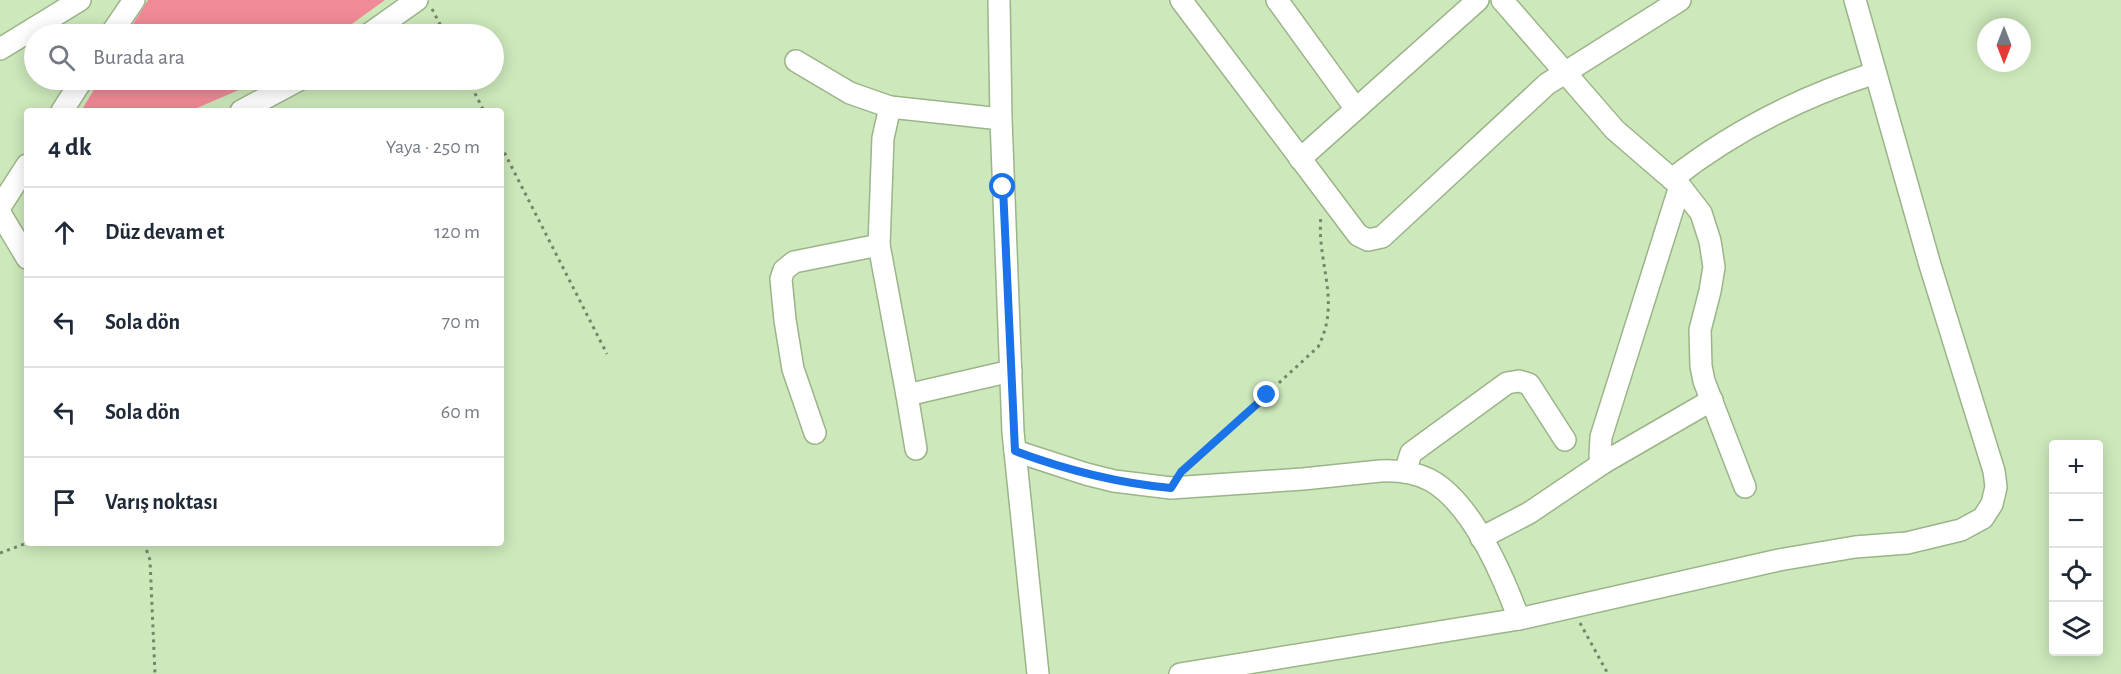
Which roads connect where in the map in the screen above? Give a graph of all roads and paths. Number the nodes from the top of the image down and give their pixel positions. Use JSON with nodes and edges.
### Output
{"nodes":[{"id":1,"x":80,"y":0,"type":"edge"},
{"id":2,"x":134,"y":0,"type":"edge"},
{"id":3,"x":417,"y":0,"type":"edge"},
{"id":4,"x":428,"y":0,"type":"edge"},
{"id":5,"x":1181,"y":0,"type":"edge"},
{"id":6,"x":1277,"y":0,"type":"edge"},
{"id":7,"x":1478,"y":0,"type":"edge"},
{"id":8,"x":1502,"y":0,"type":"edge"},
{"id":9,"x":1680,"y":0,"type":"edge"},
{"id":10,"x":1855,"y":0,"type":"edge"},
{"id":11,"x":1004,"y":1,"type":"edge"},
{"id":12,"x":41,"y":24,"type":"edge"},
{"id":13,"x":118,"y":24,"type":"edge"},
{"id":14,"x":383,"y":24,"type":"edge"},
{"id":15,"x":440,"y":24,"type":"edge"},
{"id":16,"x":24,"y":34,"type":"edge"},
{"id":17,"x":0,"y":49,"type":"edge"},
{"id":18,"x":796,"y":62,"type":"dead end"},
{"id":19,"x":1566,"y":72,"type":"junction"},
{"id":20,"x":1875,"y":73,"type":"junction"},
{"id":21,"x":76,"y":90,"type":"edge"},
{"id":22,"x":280,"y":90,"type":"edge"},
{"id":23,"x":473,"y":90,"type":"edge"},
{"id":24,"x":890,"y":107,"type":"junction"},
{"id":25,"x":64,"y":108,"type":"edge"},
{"id":26,"x":247,"y":108,"type":"edge"},
{"id":27,"x":482,"y":108,"type":"edge"},
{"id":28,"x":1356,"y":109,"type":"junction"},
{"id":29,"x":1000,"y":119,"type":"junction"},
{"id":30,"x":504,"y":152,"type":"edge"},
{"id":31,"x":1300,"y":159,"type":"junction"},
{"id":32,"x":24,"y":171,"type":"edge"},
{"id":33,"x":1676,"y":183,"type":"junction"},
{"id":34,"x":1327,"y":194,"type":"junction"},
{"id":35,"x":9,"y":201,"type":"edge"},
{"id":36,"x":879,"y":245,"type":"junction"},
{"id":37,"x":24,"y":248,"type":"edge"},
{"id":38,"x":607,"y":354,"type":"dead end"},
{"id":39,"x":1011,"y":371,"type":"junction"},
{"id":40,"x":907,"y":395,"type":"junction"},
{"id":41,"x":1712,"y":400,"type":"junction"},
{"id":42,"x":815,"y":433,"type":"dead end"},
{"id":43,"x":1565,"y":440,"type":"dead end"},
{"id":44,"x":916,"y":449,"type":"dead end"},
{"id":45,"x":1015,"y":451,"type":"junction"},
{"id":46,"x":1603,"y":462,"type":"junction"},
{"id":47,"x":1405,"y":472,"type":"junction"},
{"id":48,"x":1745,"y":487,"type":"dead end"},
{"id":49,"x":1171,"y":488,"type":"junction"},
{"id":50,"x":1481,"y":538,"type":"junction"},
{"id":51,"x":24,"y":544,"type":"edge"},
{"id":52,"x":145,"y":546,"type":"edge"},
{"id":53,"x":0,"y":553,"type":"edge"},
{"id":54,"x":1572,"y":608,"type":"junction"},
{"id":55,"x":1519,"y":619,"type":"junction"},
{"id":56,"x":154,"y":674,"type":"edge"},
{"id":57,"x":1038,"y":674,"type":"edge"},
{"id":58,"x":1180,"y":674,"type":"edge"},
{"id":59,"x":1608,"y":674,"type":"edge"}],
"edges":[{"from":1,"to":12,"type":"street"},
{"from":2,"to":13,"type":"street"},
{"from":3,"to":14,"type":"street"},
{"from":4,"to":15,"type":"path"},
{"from":5,"to":31,"type":"street"},
{"from":6,"to":28,"type":"street"},
{"from":7,"to":28,"type":"street"},
{"from":8,"to":19,"type":"street"},
{"from":9,"to":19,"type":"street"},
{"from":10,"to":20,"type":"street"},
{"from":11,"to":29,"type":"street"},
{"from":16,"to":17,"type":"street"},
{"from":18,"to":24,"type":"street"},
{"from":19,"to":33,"type":"street"},
{"from":19,"to":34,"type":"street"},
{"from":20,"to":33,"type":"street"},
{"from":20,"to":54,"type":"street"},
{"from":21,"to":25,"type":"street"},
{"from":22,"to":26,"type":"street"},
{"from":23,"to":27,"type":"path"},
{"from":24,"to":29,"type":"street"},
{"from":24,"to":36,"type":"street"},
{"from":28,"to":31,"type":"street"},
{"from":29,"to":39,"type":"street"},
{"from":30,"to":38,"type":"path"},
{"from":31,"to":34,"type":"street"},
{"from":32,"to":35,"type":"street"},
{"from":33,"to":41,"type":"street"},
{"from":33,"to":46,"type":"street"},
{"from":34,"to":49,"type":"path"},
{"from":35,"to":37,"type":"street"},
{"from":36,"to":40,"type":"street"},
{"from":36,"to":42,"type":"street"},
{"from":39,"to":40,"type":"street"},
{"from":39,"to":45,"type":"street"},
{"from":40,"to":44,"type":"street"},
{"from":41,"to":46,"type":"street"},
{"from":41,"to":48,"type":"street"},
{"from":43,"to":47,"type":"street"},
{"from":45,"to":49,"type":"street"},
{"from":45,"to":57,"type":"street"},
{"from":46,"to":50,"type":"street"},
{"from":47,"to":49,"type":"street"},
{"from":47,"to":50,"type":"street"},
{"from":50,"to":55,"type":"street"},
{"from":51,"to":53,"type":"path"},
{"from":52,"to":56,"type":"path"},
{"from":54,"to":55,"type":"street"},
{"from":54,"to":59,"type":"path"},
{"from":55,"to":58,"type":"street"}]}
